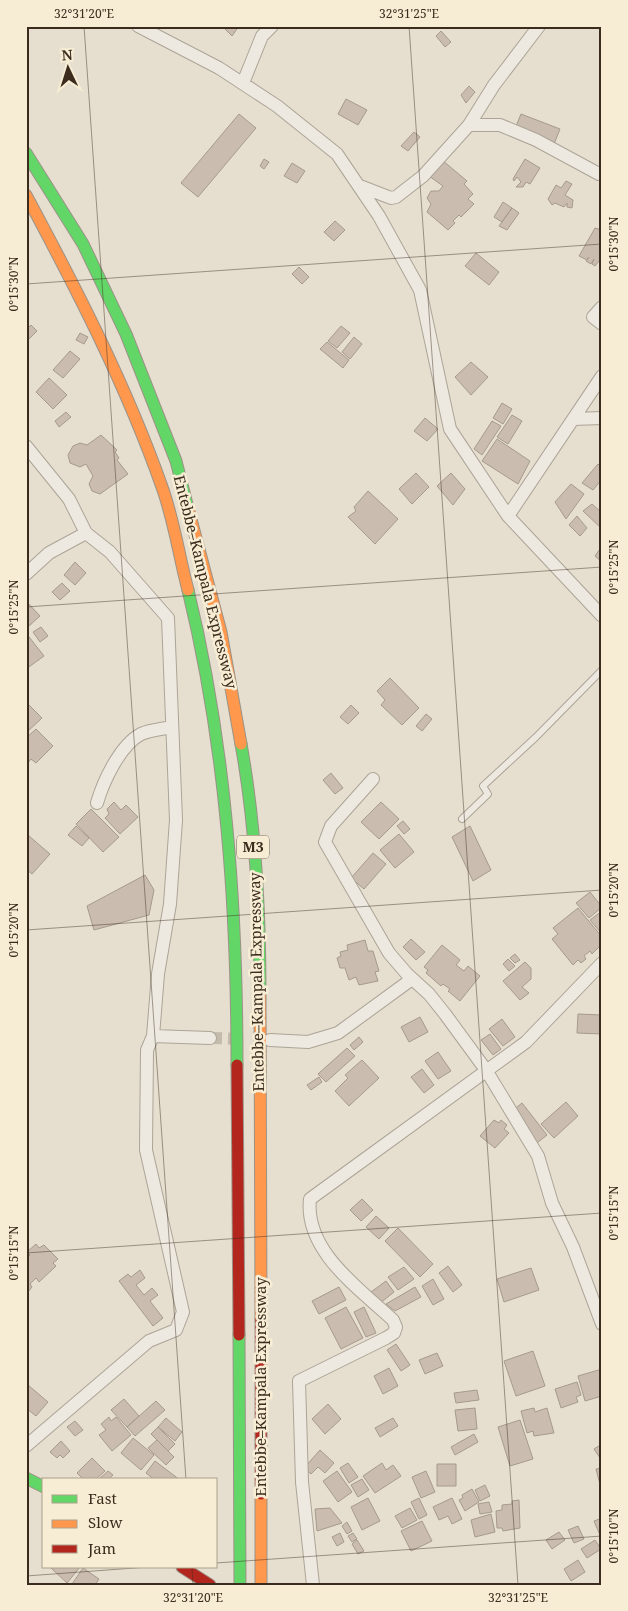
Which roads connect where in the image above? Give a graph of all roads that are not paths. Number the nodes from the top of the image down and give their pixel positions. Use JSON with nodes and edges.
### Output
{"nodes":[{"id":1,"x":138,"y":26,"type":"edge"},
{"id":2,"x":272,"y":26,"type":"edge"},
{"id":3,"x":539,"y":26,"type":"edge"},
{"id":4,"x":243,"y":83,"type":"junction"},
{"id":5,"x":469,"y":125,"type":"junction"},
{"id":6,"x":26,"y":153,"type":"edge"},
{"id":7,"x":598,"y":174,"type":"dead end"},
{"id":8,"x":360,"y":186,"type":"junction"},
{"id":9,"x":26,"y":195,"type":"edge"},
{"id":10,"x":602,"y":307,"type":"edge"},
{"id":11,"x":602,"y":324,"type":"edge"},
{"id":12,"x":602,"y":376,"type":"edge"},
{"id":13,"x":602,"y":418,"type":"edge"},
{"id":14,"x":573,"y":419,"type":"junction"},
{"id":15,"x":26,"y":446,"type":"edge"},
{"id":16,"x":508,"y":516,"type":"junction"},
{"id":17,"x":86,"y":533,"type":"junction"},
{"id":18,"x":26,"y":574,"type":"edge"},
{"id":19,"x":602,"y":616,"type":"edge"},
{"id":20,"x":602,"y":670,"type":"edge"},
{"id":21,"x":172,"y":727,"type":"junction"},
{"id":22,"x":373,"y":779,"type":"dead end"},
{"id":23,"x":97,"y":803,"type":"dead end"},
{"id":24,"x":462,"y":819,"type":"dead end"},
{"id":25,"x":602,"y":964,"type":"edge"},
{"id":26,"x":412,"y":979,"type":"junction"},
{"id":27,"x":153,"y":1036,"type":"junction"},
{"id":28,"x":210,"y":1038,"type":"tunnel mouth"},
{"id":29,"x":270,"y":1040,"type":"dead end"},
{"id":30,"x":486,"y":1070,"type":"junction"},
{"id":31,"x":602,"y":1324,"type":"edge"},
{"id":32,"x":26,"y":1446,"type":"edge"},
{"id":33,"x":26,"y":1478,"type":"edge"},
{"id":34,"x":42,"y":1487,"type":"edge"},
{"id":35,"x":184,"y":1568,"type":"edge"},
{"id":36,"x":210,"y":1585,"type":"edge"},
{"id":37,"x":240,"y":1585,"type":"edge"},
{"id":38,"x":261,"y":1585,"type":"edge"},
{"id":39,"x":313,"y":1585,"type":"edge"}],
"edges":[{"from":1,"to":4,"type":"street"},
{"from":2,"to":4,"type":"street"},
{"from":3,"to":5,"type":"street"},
{"from":4,"to":8,"type":"street"},
{"from":5,"to":7,"type":"street"},
{"from":5,"to":8,"type":"street"},
{"from":6,"to":38,"type":"main road","name":"Entebbe–Kampala Expressway","number":"M3"},
{"from":8,"to":16,"type":"street"},
{"from":9,"to":37,"type":"main road","name":"Entebbe–Kampala Expressway","number":"M3"},
{"from":10,"to":11,"type":"street"},
{"from":12,"to":14,"type":"street"},
{"from":13,"to":14,"type":"street"},
{"from":14,"to":16,"type":"street"},
{"from":15,"to":17,"type":"street"},
{"from":16,"to":19,"type":"street"},
{"from":17,"to":18,"type":"street"},
{"from":17,"to":21,"type":"street"},
{"from":20,"to":24,"type":"lane"},
{"from":21,"to":23,"type":"street"},
{"from":21,"to":27,"type":"street"},
{"from":22,"to":26,"type":"street"},
{"from":25,"to":30,"type":"street"},
{"from":26,"to":29,"type":"street"},
{"from":26,"to":30,"type":"street"},
{"from":27,"to":28,"type":"street"},
{"from":27,"to":32,"type":"street"},
{"from":30,"to":31,"type":"street"},
{"from":30,"to":39,"type":"street"},
{"from":33,"to":34,"type":"main road"},
{"from":35,"to":36,"type":"main road"}]}
